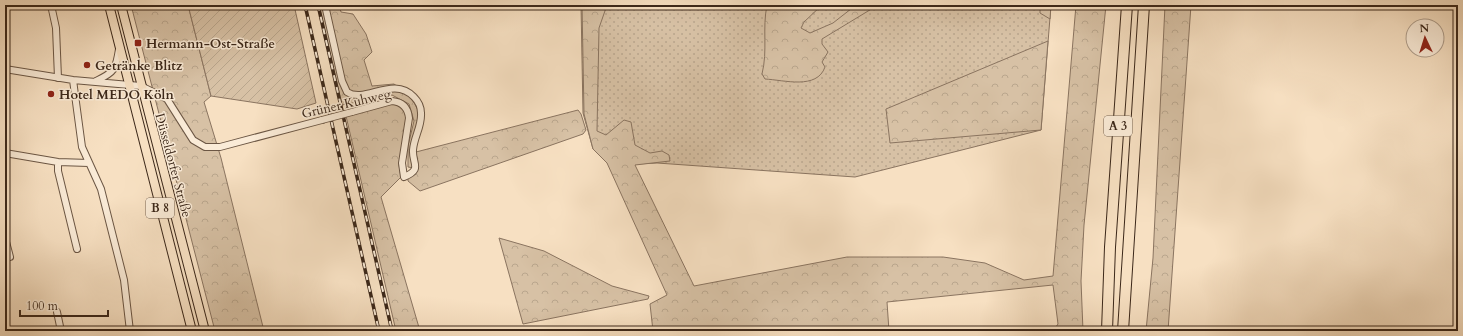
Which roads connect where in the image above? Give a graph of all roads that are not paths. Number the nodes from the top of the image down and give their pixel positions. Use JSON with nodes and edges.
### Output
{"nodes":[{"id":1,"x":51,"y":5,"type":"edge"},
{"id":2,"x":109,"y":5,"type":"edge"},
{"id":3,"x":121,"y":5,"type":"edge"},
{"id":4,"x":325,"y":5,"type":"edge"},
{"id":5,"x":1127,"y":5,"type":"edge"},
{"id":6,"x":1144,"y":5,"type":"edge"},
{"id":7,"x":119,"y":46,"type":"junction"},
{"id":8,"x":5,"y":69,"type":"edge"},
{"id":9,"x":58,"y":78,"type":"junction"},
{"id":10,"x":73,"y":80,"type":"junction"},
{"id":11,"x":95,"y":82,"type":"junction"},
{"id":12,"x":129,"y":84,"type":"junction"},
{"id":13,"x":141,"y":86,"type":"junction"},
{"id":14,"x":5,"y":152,"type":"edge"},
{"id":15,"x":58,"y":162,"type":"junction"},
{"id":16,"x":89,"y":163,"type":"junction"},
{"id":17,"x":5,"y":238,"type":"edge"},
{"id":18,"x":77,"y":249,"type":"dead end"},
{"id":19,"x":10,"y":257,"type":"dead end"},
{"id":20,"x":56,"y":312,"type":"dead end"},
{"id":21,"x":61,"y":331,"type":"edge"},
{"id":22,"x":130,"y":331,"type":"edge"},
{"id":23,"x":192,"y":331,"type":"edge"},
{"id":24,"x":204,"y":331,"type":"edge"},
{"id":25,"x":1106,"y":331,"type":"edge"},
{"id":26,"x":1123,"y":331,"type":"edge"}],
"edges":[{"from":1,"to":9,"type":"street"},
{"from":2,"to":7,"type":"main road","name":"Düsseldorfer Straße","number":"B 8"},
{"from":3,"to":13,"type":"main road","name":"Düsseldorfer Straße","number":"B 8"},
{"from":4,"to":13,"type":"street","name":"Grüner Kuhweg","bridge":true},
{"from":5,"to":25,"type":"highway","number":"A 3"},
{"from":6,"to":26,"type":"highway","number":"A 3"},
{"from":7,"to":11,"type":"street"},
{"from":7,"to":12,"type":"main road","name":"Düsseldorfer Straße","number":"B 8"},
{"from":8,"to":9,"type":"street","name":"Grüner Kuhweg"},
{"from":9,"to":10,"type":"street","name":"Grüner Kuhweg"},
{"from":10,"to":11,"type":"street","name":"Grüner Kuhweg"},
{"from":10,"to":16,"type":"street"},
{"from":11,"to":12,"type":"street","name":"Grüner Kuhweg"},
{"from":12,"to":13,"type":"street","name":"Grüner Kuhweg"},
{"from":12,"to":23,"type":"main road","name":"Düsseldorfer Straße","number":"B 8"},
{"from":13,"to":24,"type":"main road","name":"Düsseldorfer Straße","number":"B 8"},
{"from":14,"to":15,"type":"street"},
{"from":15,"to":16,"type":"street"},
{"from":15,"to":18,"type":"street"},
{"from":16,"to":22,"type":"street"},
{"from":17,"to":19,"type":"street"},
{"from":20,"to":21,"type":"street"}]}
